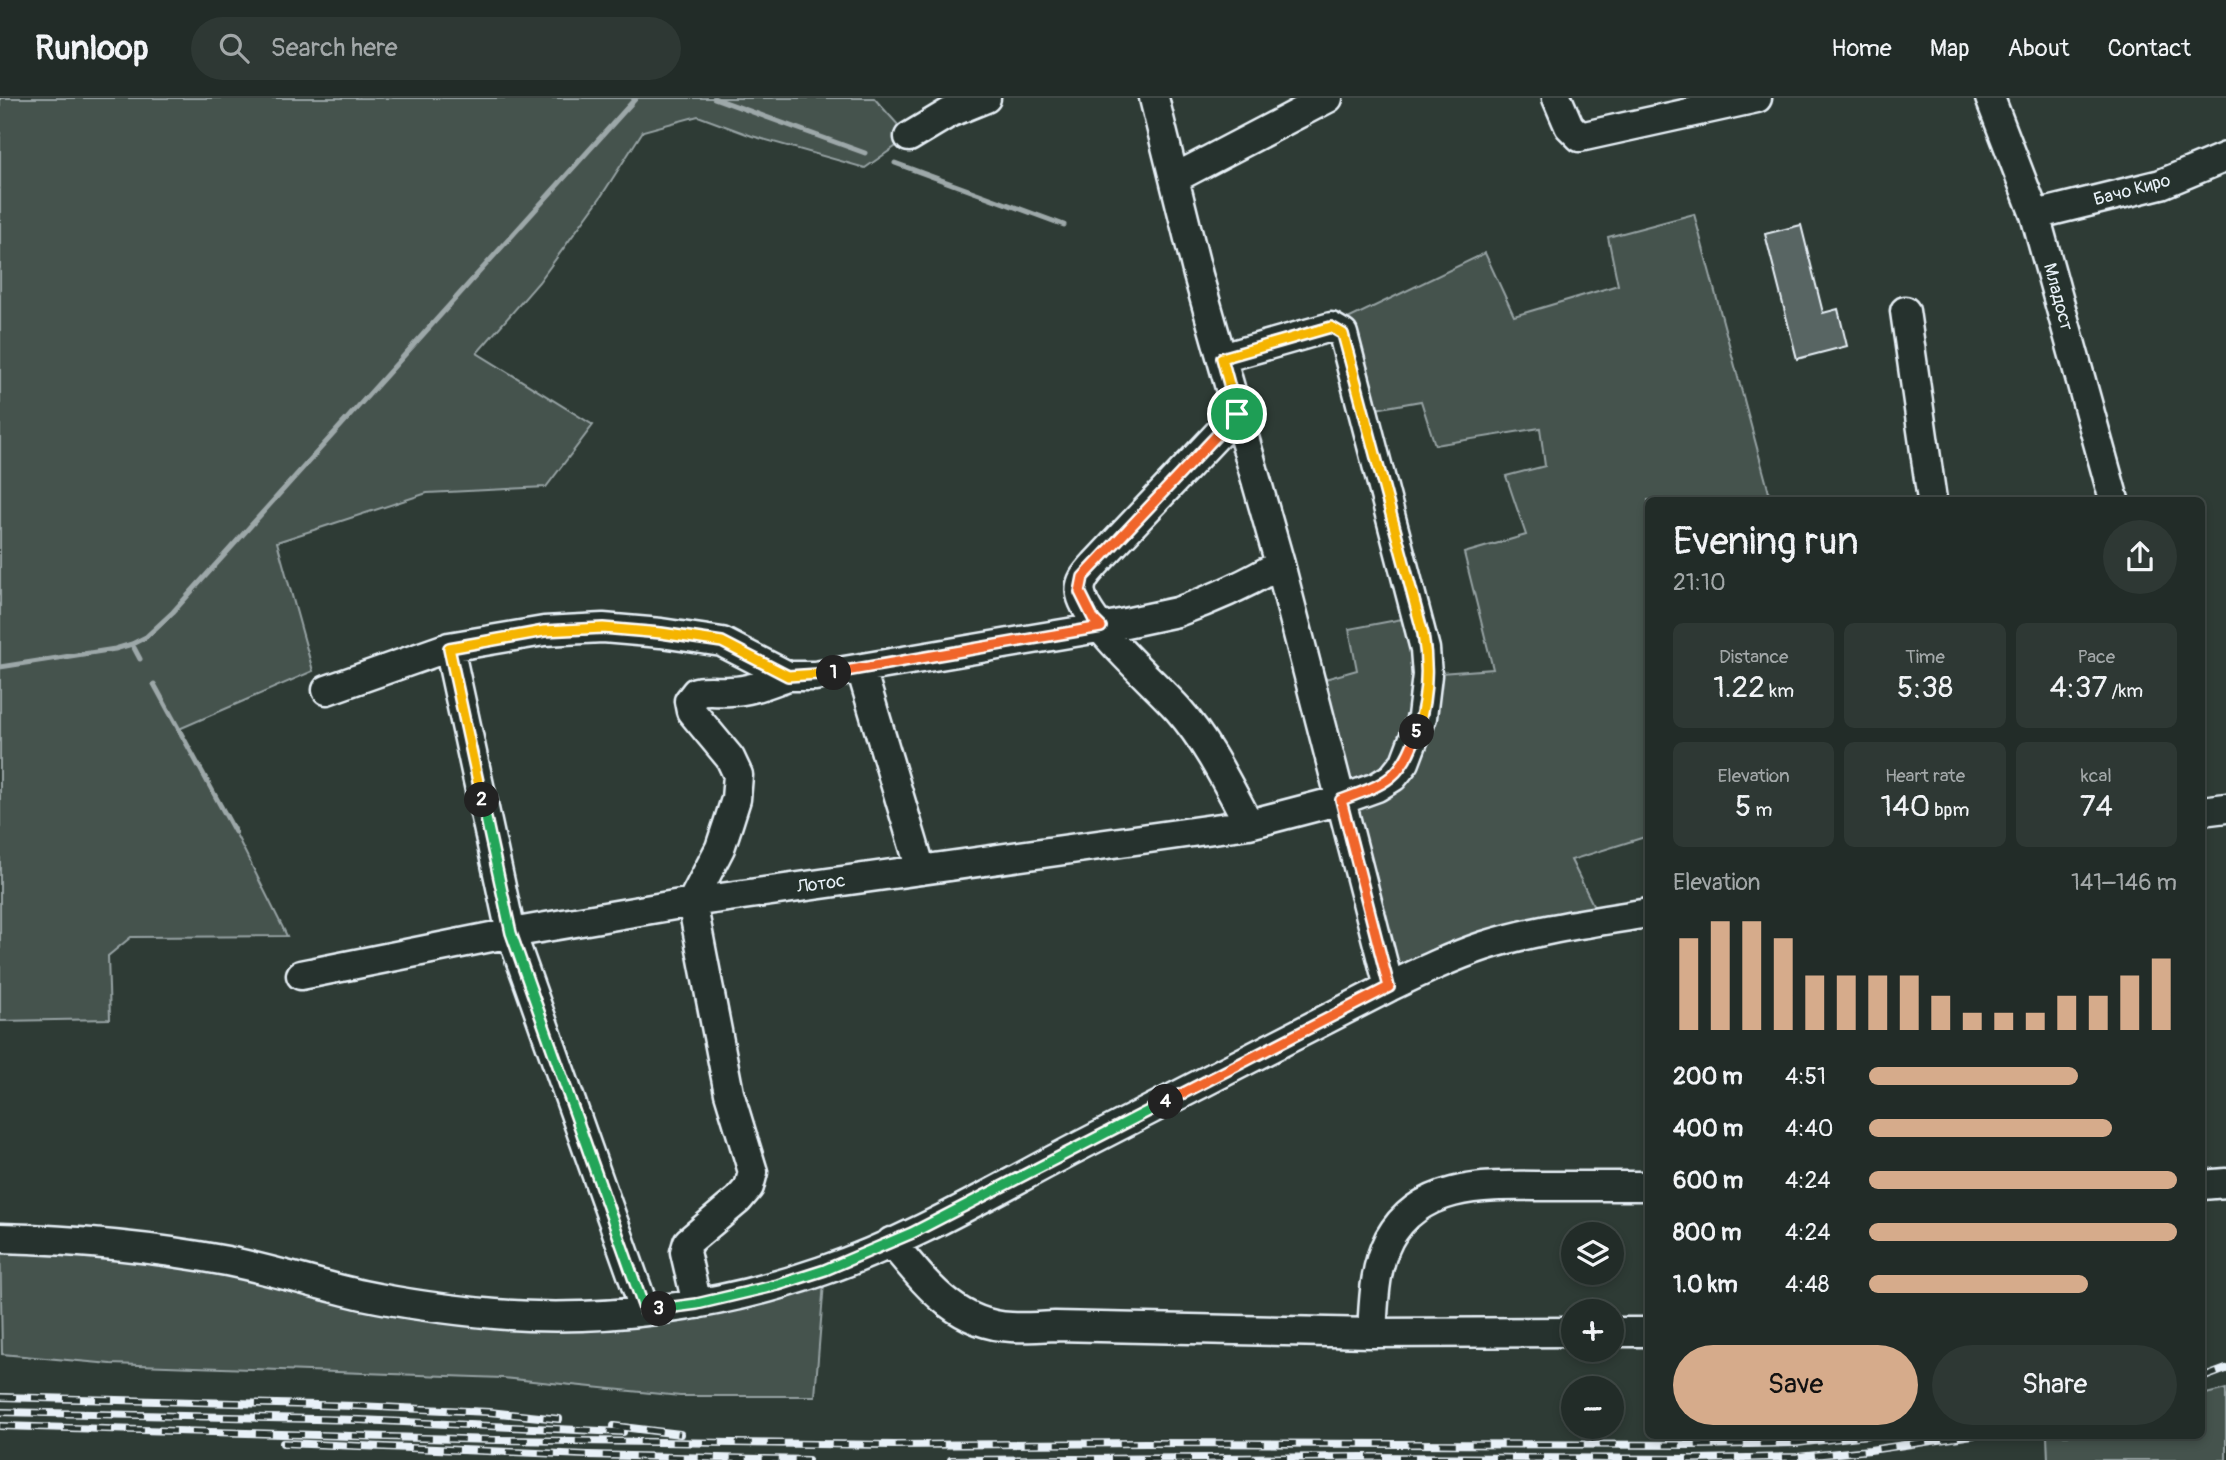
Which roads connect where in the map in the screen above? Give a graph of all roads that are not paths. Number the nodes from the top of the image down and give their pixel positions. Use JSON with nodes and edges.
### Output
{"nodes":[{"id":1,"x":986,"y":98,"type":"edge"},
{"id":2,"x":1154,"y":98,"type":"edge"},
{"id":3,"x":1328,"y":98,"type":"edge"},
{"id":4,"x":1557,"y":98,"type":"edge"},
{"id":5,"x":1758,"y":98,"type":"edge"},
{"id":6,"x":1990,"y":98,"type":"edge"},
{"id":7,"x":909,"y":137,"type":"dead end"},
{"id":8,"x":2226,"y":158,"type":"edge"},
{"id":9,"x":1175,"y":178,"type":"junction"},
{"id":10,"x":2035,"y":215,"type":"junction"},
{"id":11,"x":1905,"y":311,"type":"dead end"},
{"id":12,"x":1222,"y":358,"type":"junction"},
{"id":13,"x":1237,"y":414,"type":"junction"},
{"id":14,"x":1932,"y":497,"type":"edge"},
{"id":15,"x":2113,"y":497,"type":"edge"},
{"id":16,"x":1280,"y":564,"type":"junction"},
{"id":17,"x":1101,"y":627,"type":"junction"},
{"id":18,"x":449,"y":648,"type":"junction"},
{"id":19,"x":861,"y":669,"type":"junction"},
{"id":20,"x":788,"y":676,"type":"junction"},
{"id":21,"x":327,"y":690,"type":"dead end"},
{"id":22,"x":1341,"y":800,"type":"junction"},
{"id":23,"x":2226,"y":808,"type":"edge"},
{"id":24,"x":2205,"y":811,"type":"edge"},
{"id":25,"x":1249,"y":824,"type":"junction"},
{"id":26,"x":921,"y":870,"type":"junction"},
{"id":27,"x":692,"y":902,"type":"junction"},
{"id":28,"x":1645,"y":914,"type":"edge"},
{"id":29,"x":511,"y":933,"type":"junction"},
{"id":30,"x":301,"y":975,"type":"dead end"},
{"id":31,"x":1389,"y":987,"type":"junction"},
{"id":32,"x":2226,"y":1183,"type":"edge"},
{"id":33,"x":1645,"y":1185,"type":"edge"},
{"id":34,"x":2205,"y":1185,"type":"edge"},
{"id":35,"x":0,"y":1238,"type":"edge"},
{"id":36,"x":891,"y":1242,"type":"junction"},
{"id":37,"x":697,"y":1304,"type":"junction"},
{"id":38,"x":645,"y":1311,"type":"junction"},
{"id":39,"x":1561,"y":1332,"type":"edge"},
{"id":40,"x":1624,"y":1332,"type":"edge"},
{"id":41,"x":1645,"y":1332,"type":"edge"},
{"id":42,"x":1372,"y":1333,"type":"junction"}],
"edges":[{"from":1,"to":7,"type":"street"},
{"from":2,"to":9,"type":"street"},
{"from":3,"to":9,"type":"street"},
{"from":4,"to":5,"type":"street"},
{"from":6,"to":10,"type":"street","name":"Младост"},
{"from":8,"to":10,"type":"street","name":"Бачо Киро"},
{"from":9,"to":12,"type":"street"},
{"from":10,"to":15,"type":"street","name":"Младост"},
{"from":11,"to":14,"type":"street"},
{"from":12,"to":13,"type":"street"},
{"from":12,"to":22,"type":"street","name":"Лотос"},
{"from":13,"to":16,"type":"street"},
{"from":13,"to":17,"type":"street"},
{"from":16,"to":17,"type":"street"},
{"from":16,"to":22,"type":"street"},
{"from":17,"to":19,"type":"street"},
{"from":17,"to":25,"type":"street"},
{"from":18,"to":20,"type":"street"},
{"from":18,"to":21,"type":"street"},
{"from":18,"to":29,"type":"street"},
{"from":19,"to":20,"type":"street"},
{"from":19,"to":26,"type":"street"},
{"from":20,"to":27,"type":"street"},
{"from":22,"to":25,"type":"street","name":"Лотос"},
{"from":22,"to":31,"type":"street"},
{"from":23,"to":24,"type":"street"},
{"from":25,"to":26,"type":"street","name":"Лотос"},
{"from":26,"to":27,"type":"street","name":"Лотос"},
{"from":27,"to":29,"type":"street","name":"Лотос"},
{"from":27,"to":37,"type":"street"},
{"from":28,"to":31,"type":"street"},
{"from":29,"to":30,"type":"street","name":"Лотос"},
{"from":29,"to":38,"type":"street"},
{"from":31,"to":36,"type":"street"},
{"from":32,"to":34,"type":"street"},
{"from":33,"to":42,"type":"street"},
{"from":35,"to":38,"type":"street"},
{"from":36,"to":37,"type":"street"},
{"from":36,"to":42,"type":"street"},
{"from":37,"to":38,"type":"street"},
{"from":39,"to":42,"type":"street"},
{"from":40,"to":41,"type":"street"}]}
